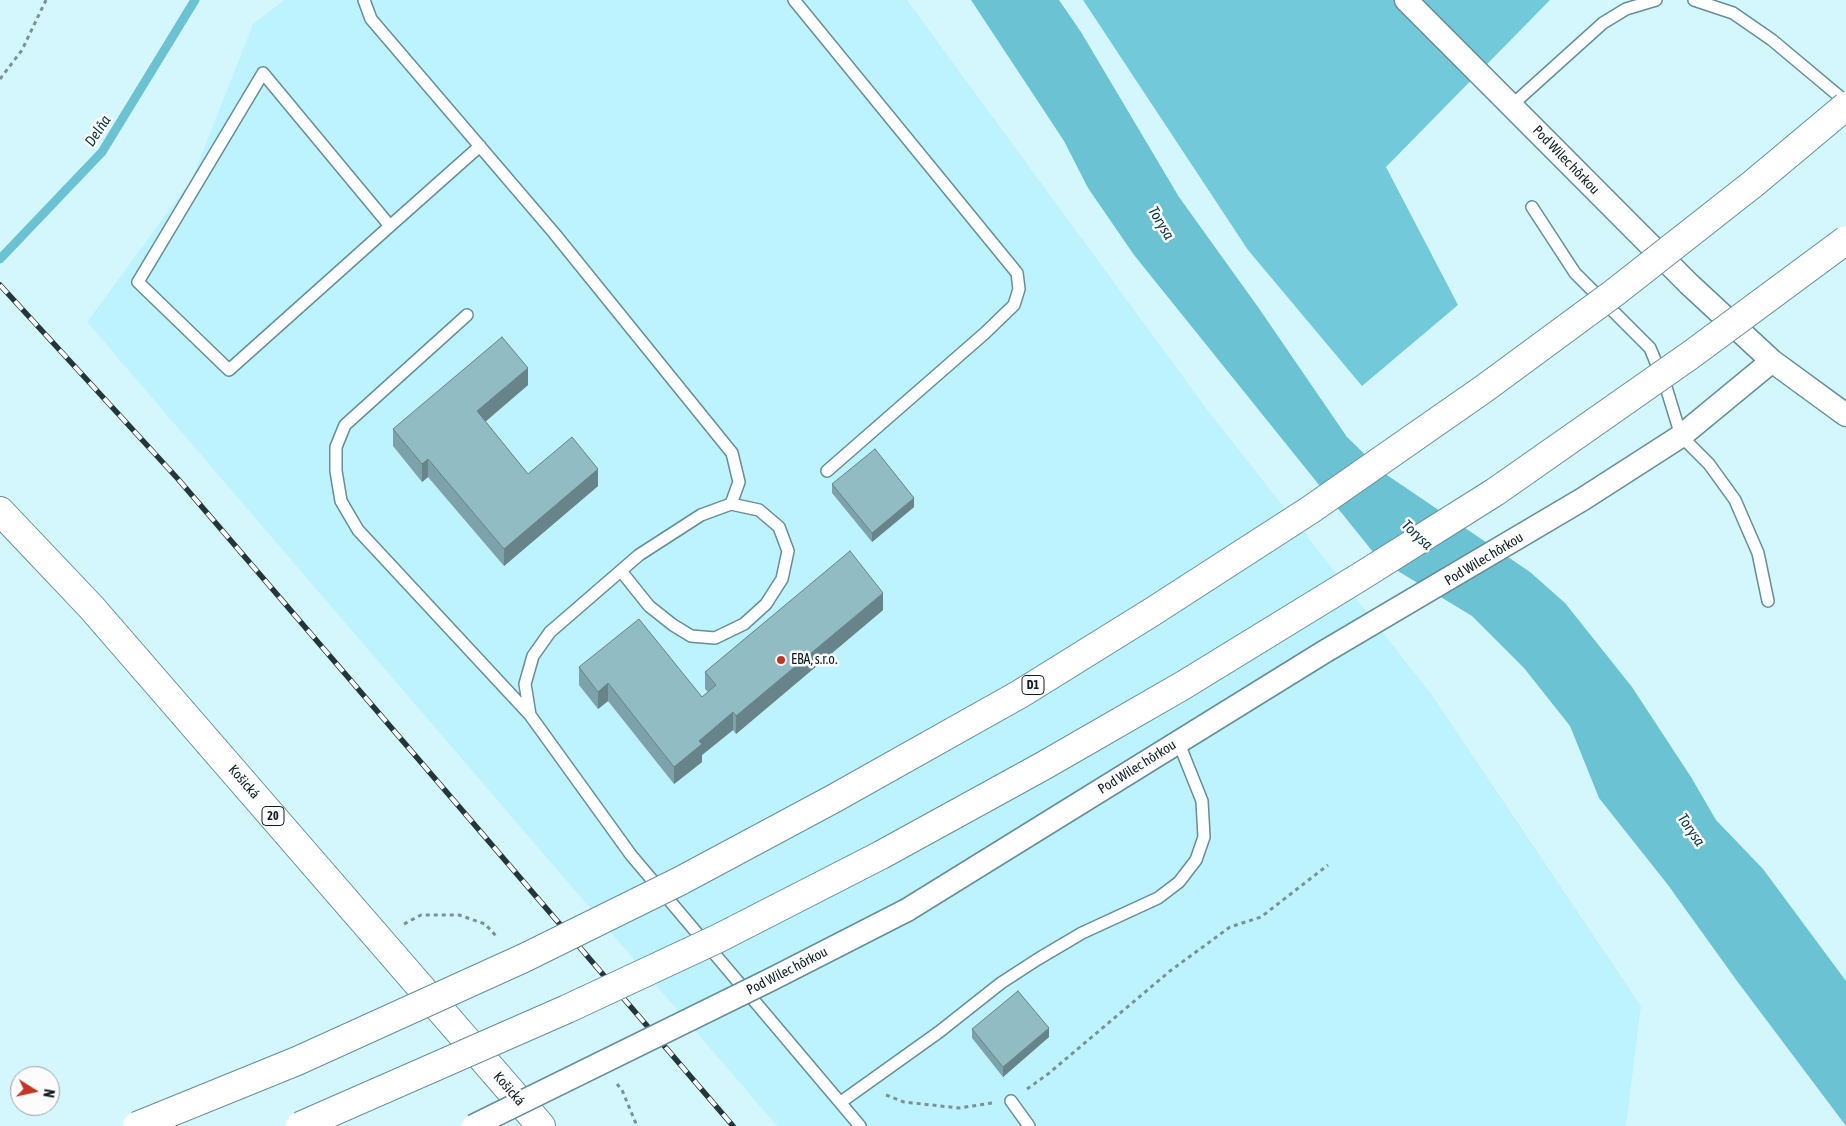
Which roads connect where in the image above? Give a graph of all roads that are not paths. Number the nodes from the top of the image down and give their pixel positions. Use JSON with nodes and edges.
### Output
{"nodes":[{"id":1,"x":364,"y":0,"type":"edge"},
{"id":2,"x":794,"y":0,"type":"edge"},
{"id":3,"x":1406,"y":0,"type":"edge"},
{"id":4,"x":1656,"y":0,"type":"edge"},
{"id":5,"x":1694,"y":0,"type":"edge"},
{"id":6,"x":1846,"y":102,"type":"edge"},
{"id":7,"x":1512,"y":105,"type":"junction"},
{"id":8,"x":1846,"y":106,"type":"edge"},
{"id":9,"x":480,"y":146,"type":"junction"},
{"id":10,"x":1532,"y":207,"type":"dead end"},
{"id":11,"x":390,"y":226,"type":"junction"},
{"id":12,"x":1846,"y":240,"type":"edge"},
{"id":13,"x":467,"y":315,"type":"dead end"},
{"id":14,"x":1772,"y":361,"type":"junction"},
{"id":15,"x":1846,"y":415,"type":"edge"},
{"id":16,"x":1681,"y":436,"type":"junction"},
{"id":17,"x":827,"y":471,"type":"dead end"},
{"id":18,"x":731,"y":504,"type":"junction"},
{"id":19,"x":0,"y":512,"type":"edge"},
{"id":20,"x":621,"y":571,"type":"junction"},
{"id":21,"x":1768,"y":600,"type":"dead end"},
{"id":22,"x":530,"y":715,"type":"junction"},
{"id":23,"x":1178,"y":741,"type":"junction"},
{"id":24,"x":1011,"y":1101,"type":"road end"},
{"id":25,"x":841,"y":1102,"type":"junction"},
{"id":26,"x":138,"y":1126,"type":"edge"},
{"id":27,"x":300,"y":1126,"type":"edge"},
{"id":28,"x":473,"y":1126,"type":"edge"},
{"id":29,"x":541,"y":1126,"type":"edge"},
{"id":30,"x":860,"y":1126,"type":"edge"},
{"id":31,"x":1029,"y":1126,"type":"edge"}],
"edges":[{"from":1,"to":9,"type":"lane"},
{"from":2,"to":17,"type":"lane"},
{"from":3,"to":7,"type":"street","name":"Pod Wilec hôrkou"},
{"from":4,"to":7,"type":"lane"},
{"from":5,"to":6,"type":"lane"},
{"from":7,"to":14,"type":"street","name":"Pod Wilec hôrkou"},
{"from":8,"to":26,"type":"main road","number":"D1","bridge":true},
{"from":9,"to":11,"type":"lane"},
{"from":9,"to":18,"type":"lane"},
{"from":10,"to":16,"type":"lane"},
{"from":11,"to":11,"type":"lane"},
{"from":12,"to":27,"type":"main road","bridge":true},
{"from":13,"to":22,"type":"lane"},
{"from":14,"to":15,"type":"street","name":"Pod Wilec hôrkou"},
{"from":14,"to":16,"type":"street","name":"Pod Wilec hôrkou"},
{"from":16,"to":21,"type":"lane"},
{"from":16,"to":23,"type":"street","name":"Pod Wilec hôrkou"},
{"from":18,"to":20,"type":"lane"},
{"from":18,"to":20,"type":"lane"},
{"from":19,"to":29,"type":"main road","name":"Košická","number":"20"},
{"from":20,"to":22,"type":"lane"},
{"from":22,"to":25,"type":"lane"},
{"from":23,"to":25,"type":"lane"},
{"from":23,"to":28,"type":"street","name":"Pod Wilec hôrkou","bridge":true},
{"from":24,"to":31,"type":"lane"},
{"from":25,"to":30,"type":"lane"}]}
